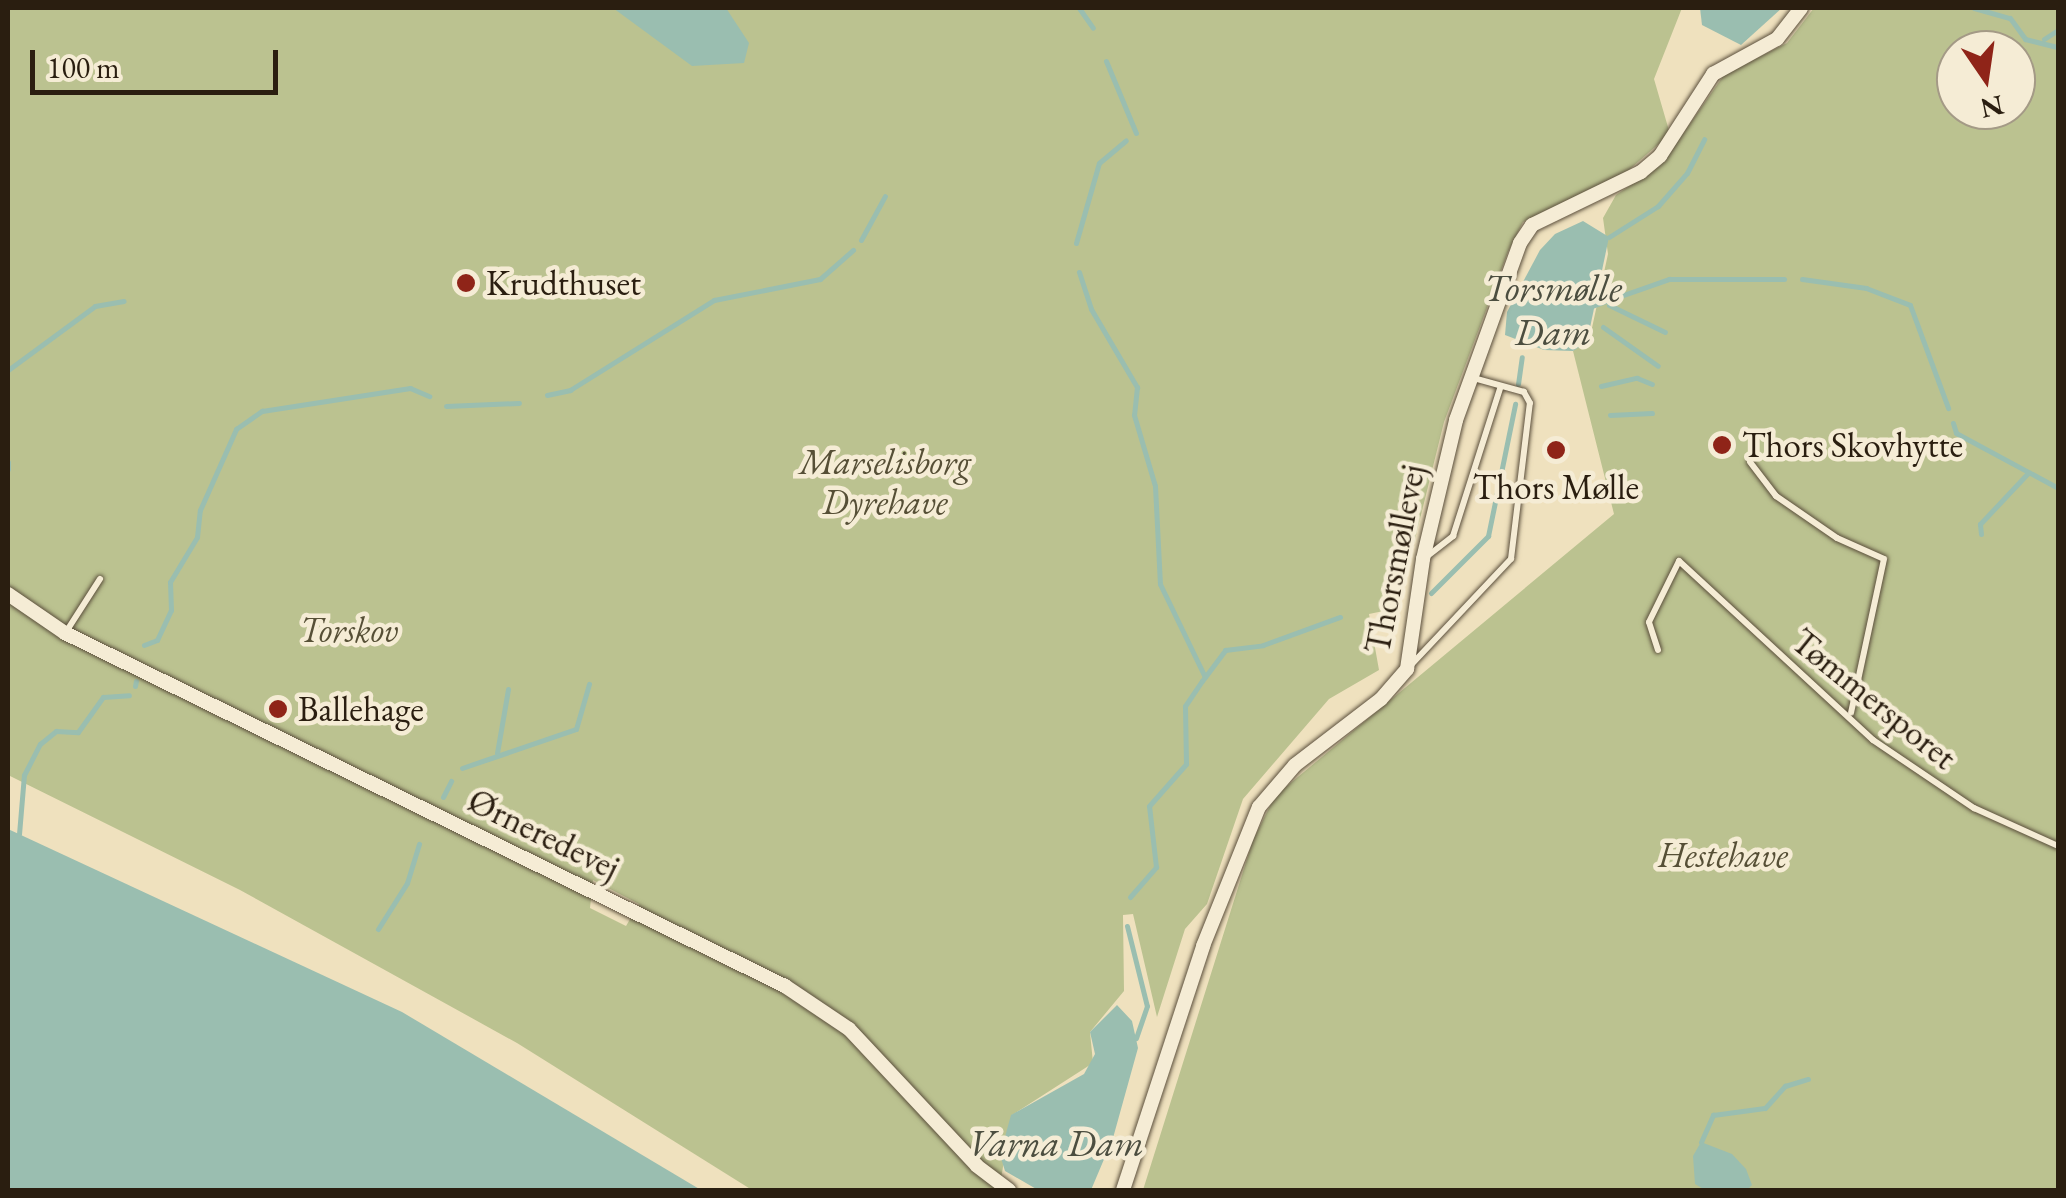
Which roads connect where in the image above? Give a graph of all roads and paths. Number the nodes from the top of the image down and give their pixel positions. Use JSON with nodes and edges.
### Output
{"nodes":[{"id":1,"x":1801,"y":8,"type":"edge"},
{"id":2,"x":1470,"y":376,"type":"junction"},
{"id":3,"x":1501,"y":386,"type":"junction"},
{"id":4,"x":1750,"y":462,"type":"dead end"},
{"id":5,"x":1423,"y":560,"type":"junction"},
{"id":6,"x":100,"y":579,"type":"dead end"},
{"id":7,"x":8,"y":594,"type":"edge"},
{"id":8,"x":65,"y":632,"type":"junction"},
{"id":9,"x":1658,"y":650,"type":"dead end"},
{"id":10,"x":1407,"y":670,"type":"junction"},
{"id":11,"x":1851,"y":714,"type":"junction"},
{"id":12,"x":2058,"y":846,"type":"edge"},
{"id":13,"x":1009,"y":1190,"type":"edge"},
{"id":14,"x":1123,"y":1190,"type":"edge"}],
"edges":[{"from":1,"to":2,"type":"street","name":"Thorsmøllevej"},
{"from":2,"to":3,"type":"lane"},
{"from":2,"to":5,"type":"street","name":"Thorsmøllevej"},
{"from":3,"to":5,"type":"lane"},
{"from":3,"to":10,"type":"lane"},
{"from":4,"to":11,"type":"lane"},
{"from":5,"to":10,"type":"street","name":"Thorsmøllevej"},
{"from":6,"to":8,"type":"lane"},
{"from":7,"to":8,"type":"street","name":"Ørneredevej"},
{"from":8,"to":13,"type":"street","name":"Ørneredevej"},
{"from":9,"to":11,"type":"lane","name":"Tømmersporet"},
{"from":10,"to":14,"type":"street","name":"Thorsmøllevej"},
{"from":11,"to":12,"type":"lane","name":"Tømmersporet"}]}
